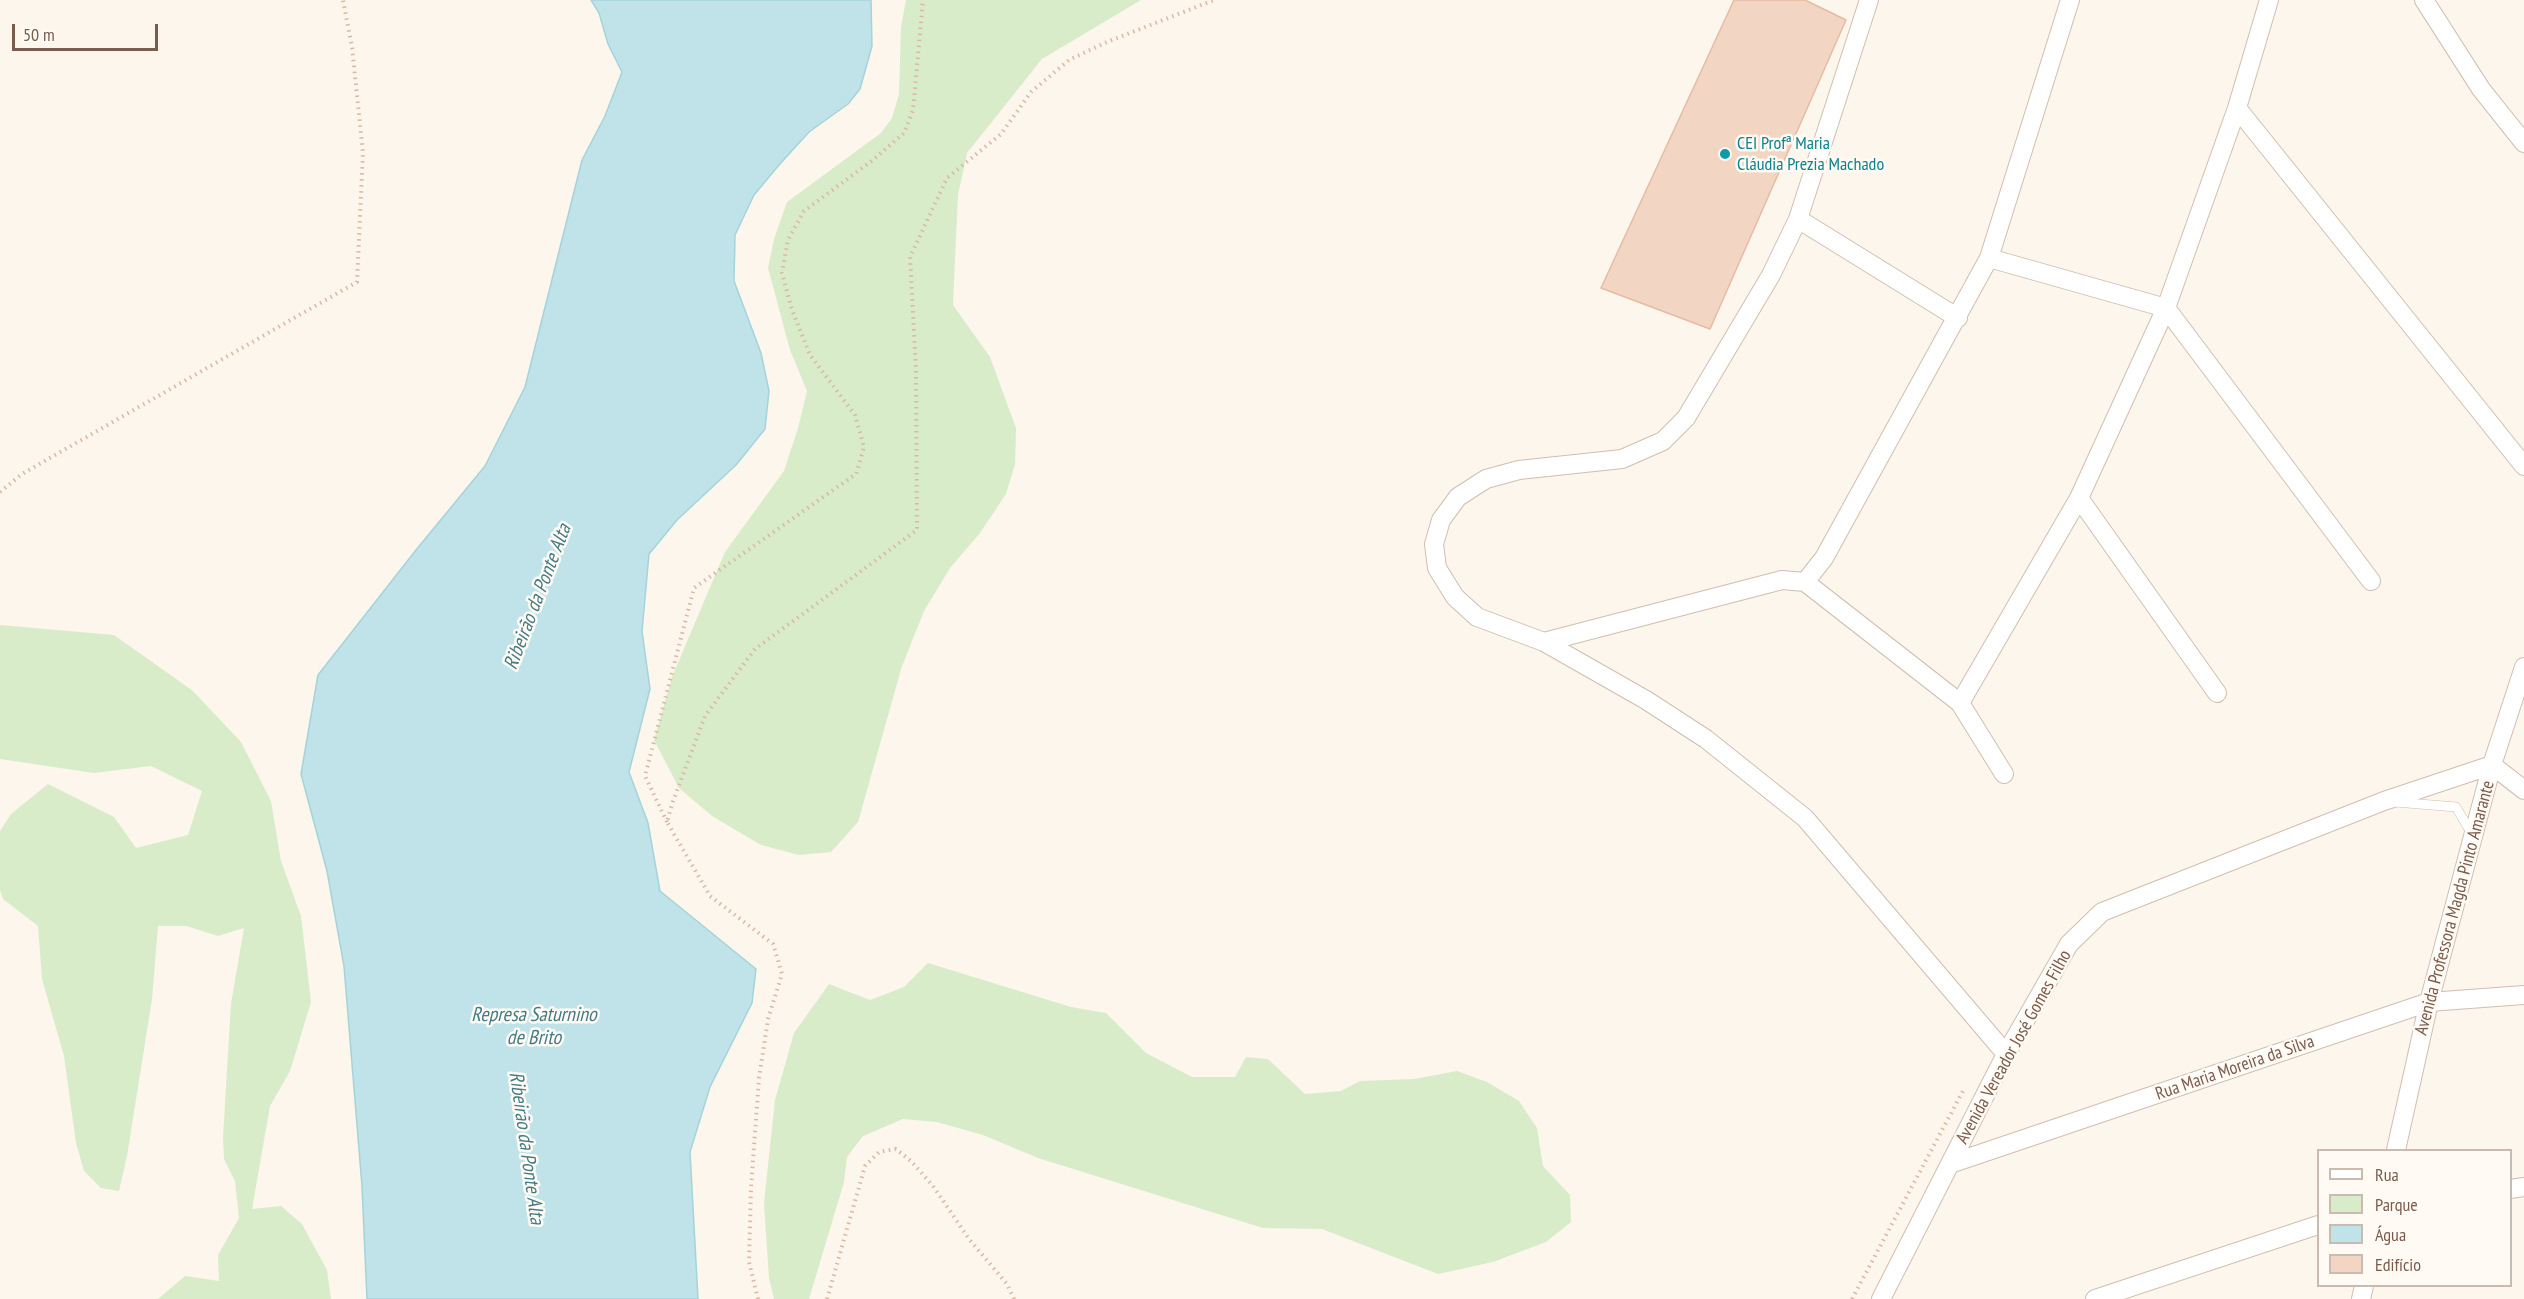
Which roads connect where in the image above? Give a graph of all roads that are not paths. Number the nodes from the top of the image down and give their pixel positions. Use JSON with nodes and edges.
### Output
{"nodes":[{"id":1,"x":1869,"y":0,"type":"edge"},
{"id":2,"x":2070,"y":0,"type":"edge"},
{"id":3,"x":2269,"y":0,"type":"edge"},
{"id":4,"x":2424,"y":0,"type":"edge"},
{"id":5,"x":2236,"y":108,"type":"junction"},
{"id":6,"x":2524,"y":143,"type":"edge"},
{"id":7,"x":1798,"y":219,"type":"junction"},
{"id":8,"x":1989,"y":258,"type":"junction"},
{"id":9,"x":2166,"y":308,"type":"junction"},
{"id":10,"x":1958,"y":318,"type":"junction"},
{"id":11,"x":2524,"y":466,"type":"edge"},
{"id":12,"x":2079,"y":498,"type":"junction"},
{"id":13,"x":2371,"y":581,"type":"dead end"},
{"id":14,"x":1805,"y":582,"type":"junction"},
{"id":15,"x":1545,"y":642,"type":"junction"},
{"id":16,"x":2524,"y":667,"type":"edge"},
{"id":17,"x":2217,"y":693,"type":"dead end"},
{"id":18,"x":1960,"y":703,"type":"junction"},
{"id":19,"x":2492,"y":765,"type":"junction"},
{"id":20,"x":2004,"y":774,"type":"dead end"},
{"id":21,"x":2524,"y":790,"type":"edge"},
{"id":22,"x":2384,"y":801,"type":"junction"},
{"id":23,"x":2473,"y":837,"type":"junction"},
{"id":24,"x":2524,"y":995,"type":"edge"},
{"id":25,"x":2429,"y":1002,"type":"junction"},
{"id":26,"x":2006,"y":1054,"type":"junction"},
{"id":27,"x":2396,"y":1149,"type":"edge"},
{"id":28,"x":1950,"y":1164,"type":"junction"},
{"id":29,"x":2317,"y":1226,"type":"edge"},
{"id":30,"x":1881,"y":1299,"type":"edge"},
{"id":31,"x":2095,"y":1299,"type":"edge"}],
"edges":[{"from":1,"to":7,"type":"street"},
{"from":2,"to":8,"type":"street"},
{"from":3,"to":5,"type":"street"},
{"from":4,"to":6,"type":"street"},
{"from":5,"to":9,"type":"street"},
{"from":5,"to":11,"type":"street"},
{"from":7,"to":10,"type":"street"},
{"from":7,"to":15,"type":"street"},
{"from":8,"to":9,"type":"street"},
{"from":8,"to":10,"type":"street"},
{"from":9,"to":12,"type":"street"},
{"from":9,"to":13,"type":"street"},
{"from":10,"to":14,"type":"street"},
{"from":12,"to":17,"type":"street"},
{"from":12,"to":18,"type":"street"},
{"from":14,"to":15,"type":"street"},
{"from":14,"to":18,"type":"street"},
{"from":15,"to":26,"type":"street"},
{"from":16,"to":19,"type":"street","name":"Avenida Professora Magda Pinto Amarante"},
{"from":18,"to":20,"type":"street"},
{"from":19,"to":21,"type":"street"},
{"from":19,"to":22,"type":"street","name":"Avenida Vereador José Gomes Filho"},
{"from":19,"to":23,"type":"street","name":"Avenida Professora Magda Pinto Amarante"},
{"from":22,"to":23,"type":"lane","name":"Avenida Vereador José Gomes Filho"},
{"from":22,"to":26,"type":"street","name":"Avenida Vereador José Gomes Filho"},
{"from":23,"to":25,"type":"street","name":"Avenida Professora Magda Pinto Amarante"},
{"from":24,"to":25,"type":"street","name":"Rua Maria Moreira da Silva"},
{"from":25,"to":27,"type":"street","name":"Avenida Professora Magda Pinto Amarante"},
{"from":25,"to":28,"type":"street","name":"Rua Maria Moreira da Silva"},
{"from":26,"to":28,"type":"street","name":"Avenida Vereador José Gomes Filho"},
{"from":28,"to":30,"type":"street","name":"Avenida Vereador José Gomes Filho"},
{"from":29,"to":31,"type":"street"}]}
